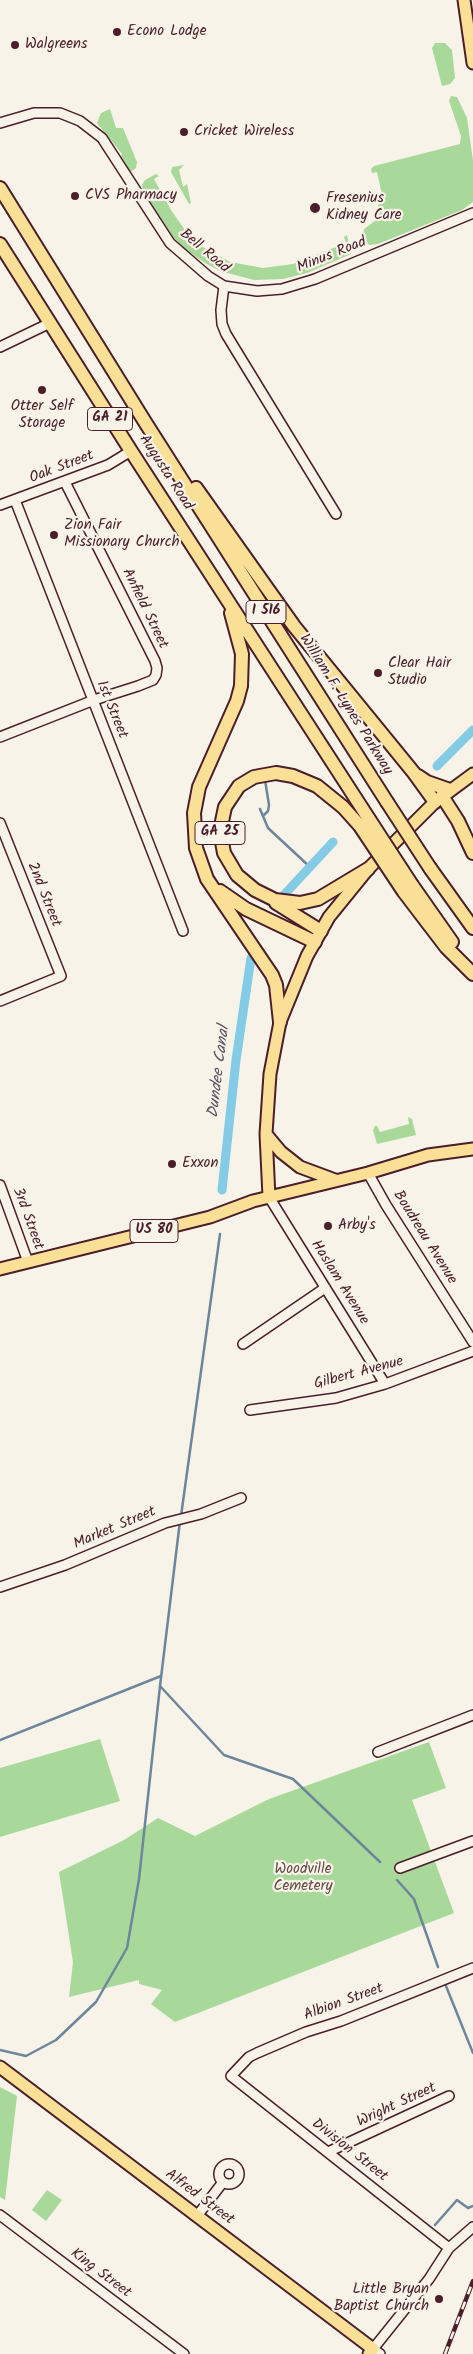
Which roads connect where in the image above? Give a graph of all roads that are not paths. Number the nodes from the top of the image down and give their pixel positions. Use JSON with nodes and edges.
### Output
{"nodes":[{"id":1,"x":464,"y":0,"type":"edge"},
{"id":2,"x":473,"y":63,"type":"edge"},
{"id":3,"x":0,"y":123,"type":"edge"},
{"id":4,"x":0,"y":188,"type":"edge"},
{"id":5,"x":473,"y":213,"type":"edge"},
{"id":6,"x":0,"y":244,"type":"edge"},
{"id":7,"x":224,"y":286,"type":"junction"},
{"id":8,"x":50,"y":323,"type":"junction"},
{"id":9,"x":0,"y":347,"type":"edge"},
{"id":10,"x":145,"y":422,"type":"junction"},
{"id":11,"x":131,"y":451,"type":"junction"},
{"id":12,"x":65,"y":482,"type":"junction"},
{"id":13,"x":15,"y":500,"type":"junction"},
{"id":14,"x":0,"y":505,"type":"edge"},
{"id":15,"x":336,"y":514,"type":"dead end"},
{"id":16,"x":223,"y":592,"type":"junction"},
{"id":17,"x":94,"y":700,"type":"junction"},
{"id":18,"x":0,"y":737,"type":"edge"},
{"id":19,"x":414,"y":773,"type":"junction"},
{"id":20,"x":473,"y":774,"type":"edge"},
{"id":21,"x":442,"y":796,"type":"junction"},
{"id":22,"x":364,"y":822,"type":"junction"},
{"id":23,"x":0,"y":823,"type":"edge"},
{"id":24,"x":473,"y":853,"type":"edge"},
{"id":25,"x":368,"y":869,"type":"junction"},
{"id":26,"x":207,"y":879,"type":"junction"},
{"id":27,"x":260,"y":893,"type":"junction"},
{"id":28,"x":473,"y":928,"type":"edge"},
{"id":29,"x":183,"y":930,"type":"dead end"},
{"id":30,"x":318,"y":936,"type":"junction"},
{"id":31,"x":473,"y":973,"type":"edge"},
{"id":32,"x":0,"y":1001,"type":"edge"},
{"id":33,"x":280,"y":1022,"type":"junction"},
{"id":34,"x":266,"y":1134,"type":"junction"},
{"id":35,"x":473,"y":1149,"type":"edge"},
{"id":36,"x":368,"y":1173,"type":"junction"},
{"id":37,"x":335,"y":1180,"type":"junction"},
{"id":38,"x":0,"y":1185,"type":"edge"},
{"id":39,"x":270,"y":1197,"type":"junction"},
{"id":40,"x":28,"y":1262,"type":"junction"},
{"id":41,"x":0,"y":1269,"type":"edge"},
{"id":42,"x":325,"y":1288,"type":"junction"},
{"id":43,"x":473,"y":1342,"type":"edge"},
{"id":44,"x":244,"y":1344,"type":"dead end"},
{"id":45,"x":473,"y":1351,"type":"edge"},
{"id":46,"x":385,"y":1384,"type":"junction"},
{"id":47,"x":250,"y":1410,"type":"dead end"},
{"id":48,"x":241,"y":1498,"type":"dead end"},
{"id":49,"x":0,"y":1587,"type":"edge"},
{"id":50,"x":473,"y":1715,"type":"edge"},
{"id":51,"x":378,"y":1752,"type":"dead end"},
{"id":52,"x":473,"y":1841,"type":"edge"},
{"id":53,"x":400,"y":1868,"type":"dead end"},
{"id":54,"x":473,"y":1968,"type":"edge"},
{"id":55,"x":0,"y":2067,"type":"edge"},
{"id":56,"x":231,"y":2076,"type":"joint"},
{"id":57,"x":449,"y":2096,"type":"dead end"},
{"id":58,"x":328,"y":2152,"type":"junction"},
{"id":59,"x":223,"y":2182,"type":"dead end"},
{"id":60,"x":0,"y":2215,"type":"edge"},
{"id":61,"x":197,"y":2216,"type":"junction"},
{"id":62,"x":473,"y":2227,"type":"edge"},
{"id":63,"x":449,"y":2248,"type":"junction"},
{"id":64,"x":374,"y":2352,"type":"edge"},
{"id":65,"x":184,"y":2354,"type":"edge"}],
"edges":[{"from":1,"to":2,"type":"main road"},
{"from":3,"to":7,"type":"street","name":"Bell Road"},
{"from":4,"to":10,"type":"highway","name":"Augusta Road","number":"GA 21"},
{"from":5,"to":7,"type":"street","name":"Minus Road"},
{"from":6,"to":8,"type":"highway","name":"Augusta Road","number":"GA 21"},
{"from":7,"to":15,"type":"street","name":"Bell Road"},
{"from":8,"to":9,"type":"street"},
{"from":8,"to":11,"type":"highway","name":"Augusta Road","number":"GA 21"},
{"from":10,"to":19,"type":"highway"},
{"from":10,"to":28,"type":"highway","name":"William F. Lynes Parkway","number":"I 516","bridge":true},
{"from":11,"to":12,"type":"street","name":"Oak Street"},
{"from":11,"to":16,"type":"highway","name":"Augusta Road","number":"GA 21"},
{"from":12,"to":13,"type":"street","name":"Oak Street"},
{"from":12,"to":17,"type":"street","name":"Anfield Street"},
{"from":13,"to":14,"type":"street","name":"Oak Street"},
{"from":13,"to":17,"type":"street","name":"1st Street"},
{"from":16,"to":22,"type":"highway","number":"I 516"},
{"from":16,"to":26,"type":"highway"},
{"from":17,"to":18,"type":"street"},
{"from":17,"to":29,"type":"street","name":"1st Street"},
{"from":19,"to":21,"type":"highway"},
{"from":19,"to":21,"type":"highway"},
{"from":20,"to":21,"type":"main road","number":"GA 25"},
{"from":21,"to":24,"type":"highway"},
{"from":21,"to":25,"type":"main road","number":"GA 25"},
{"from":22,"to":27,"type":"highway","number":"GA 25"},
{"from":22,"to":31,"type":"highway","number":"I 516","bridge":true},
{"from":23,"to":32,"type":"street","name":"2nd Street"},
{"from":25,"to":27,"type":"highway","number":"GA 25"},
{"from":25,"to":30,"type":"main road"},
{"from":26,"to":30,"type":"highway"},
{"from":26,"to":33,"type":"highway"},
{"from":27,"to":30,"type":"highway"},
{"from":30,"to":33,"type":"main road"},
{"from":33,"to":34,"type":"main road"},
{"from":34,"to":37,"type":"main road"},
{"from":34,"to":39,"type":"main road"},
{"from":35,"to":36,"type":"main road","number":"US 80"},
{"from":36,"to":37,"type":"main road","number":"US 80"},
{"from":36,"to":43,"type":"street","name":"Boudreau Avenue"},
{"from":37,"to":39,"type":"main road","number":"US 80"},
{"from":38,"to":40,"type":"street","name":"3rd Street"},
{"from":39,"to":40,"type":"main road","number":"US 80"},
{"from":39,"to":42,"type":"street","name":"Haslam Avenue"},
{"from":40,"to":41,"type":"main road","number":"US 80"},
{"from":42,"to":44,"type":"street"},
{"from":42,"to":46,"type":"street","name":"Haslam Avenue"},
{"from":45,"to":46,"type":"street","name":"Gilbert Avenue"},
{"from":46,"to":47,"type":"street","name":"Gilbert Avenue"},
{"from":48,"to":49,"type":"street","name":"Market Street"},
{"from":50,"to":51,"type":"street"},
{"from":52,"to":53,"type":"street"},
{"from":54,"to":56,"type":"street","name":"Albion Street"},
{"from":55,"to":61,"type":"main road","name":"Alfred Street"},
{"from":56,"to":58,"type":"street","name":"Division Street"},
{"from":57,"to":58,"type":"street","name":"Wright Street"},
{"from":58,"to":63,"type":"street","name":"Division Street"},
{"from":59,"to":61,"type":"street"},
{"from":60,"to":65,"type":"street","name":"King Street"},
{"from":61,"to":64,"type":"main road","name":"Alfred Street"},
{"from":62,"to":63,"type":"street"},
{"from":63,"to":64,"type":"street"}]}
